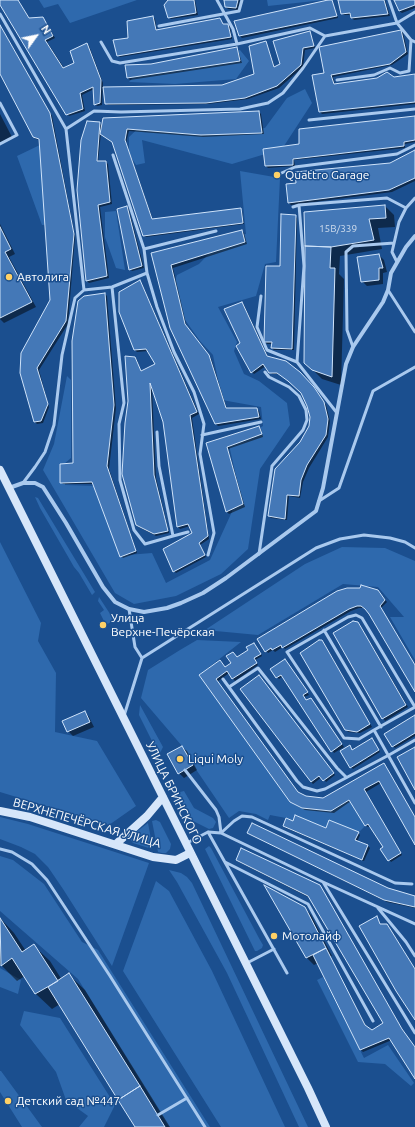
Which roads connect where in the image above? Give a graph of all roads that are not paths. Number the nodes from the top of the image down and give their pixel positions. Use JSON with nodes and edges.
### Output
{"nodes":[{"id":1,"x":217,"y":0,"type":"edge"},
{"id":2,"x":242,"y":0,"type":"edge"},
{"id":3,"x":389,"y":0,"type":"edge"},
{"id":4,"x":415,"y":12,"type":"edge"},
{"id":5,"x":0,"y":14,"type":"edge"},
{"id":6,"x":225,"y":14,"type":"junction"},
{"id":7,"x":397,"y":23,"type":"junction"},
{"id":8,"x":159,"y":26,"type":"dead end"},
{"id":9,"x":325,"y":36,"type":"junction"},
{"id":10,"x":413,"y":41,"type":"edge"},
{"id":11,"x":101,"y":42,"type":"dead end"},
{"id":12,"x":237,"y":44,"type":"junction"},
{"id":13,"x":337,"y":80,"type":"dead end"},
{"id":14,"x":0,"y":103,"type":"edge"},
{"id":15,"x":415,"y":109,"type":"edge"},
{"id":16,"x":309,"y":120,"type":"dead end"},
{"id":17,"x":66,"y":129,"type":"junction"},
{"id":18,"x":0,"y":144,"type":"edge"},
{"id":19,"x":415,"y":145,"type":"edge"},
{"id":20,"x":112,"y":155,"type":"dead end"},
{"id":21,"x":277,"y":175,"type":"dead end"},
{"id":22,"x":415,"y":198,"type":"edge"},
{"id":23,"x":299,"y":205,"type":"junction"},
{"id":24,"x":294,"y":207,"type":"dead end"},
{"id":25,"x":406,"y":208,"type":"junction"},
{"id":26,"x":216,"y":231,"type":"dead end"},
{"id":27,"x":415,"y":236,"type":"edge"},
{"id":28,"x":394,"y":243,"type":"junction"},
{"id":29,"x":144,"y":249,"type":"junction"},
{"id":30,"x":397,"y":262,"type":"junction"},
{"id":31,"x":148,"y":273,"type":"junction"},
{"id":32,"x":112,"y":287,"type":"junction"},
{"id":33,"x":84,"y":290,"type":"junction"},
{"id":34,"x":388,"y":290,"type":"junction"},
{"id":35,"x":261,"y":296,"type":"dead end"},
{"id":36,"x":415,"y":332,"type":"edge"},
{"id":37,"x":353,"y":347,"type":"junction"},
{"id":38,"x":297,"y":362,"type":"junction"},
{"id":39,"x":415,"y":367,"type":"edge"},
{"id":40,"x":265,"y":372,"type":"dead end"},
{"id":41,"x":338,"y":413,"type":"junction"},
{"id":42,"x":261,"y":422,"type":"dead end"},
{"id":43,"x":157,"y":432,"type":"dead end"},
{"id":44,"x":202,"y":435,"type":"junction"},
{"id":45,"x":0,"y":470,"type":"edge"},
{"id":46,"x":23,"y":483,"type":"junction"},
{"id":47,"x":9,"y":488,"type":"junction"},
{"id":48,"x":319,"y":501,"type":"junction"},
{"id":49,"x":188,"y":532,"type":"dead end"},
{"id":50,"x":173,"y":536,"type":"junction"},
{"id":51,"x":415,"y":548,"type":"edge"},
{"id":52,"x":258,"y":554,"type":"junction"},
{"id":53,"x":208,"y":555,"type":"dead end"},
{"id":54,"x":129,"y":610,"type":"junction"},
{"id":55,"x":324,"y":630,"type":"junction"},
{"id":56,"x":142,"y":658,"type":"junction"},
{"id":57,"x":223,"y":679,"type":"dead end"},
{"id":58,"x":229,"y":687,"type":"junction"},
{"id":59,"x":415,"y":707,"type":"edge"},
{"id":60,"x":123,"y":718,"type":"junction"},
{"id":61,"x":381,"y":727,"type":"junction"},
{"id":62,"x":374,"y":730,"type":"junction"},
{"id":63,"x":415,"y":740,"type":"edge"},
{"id":64,"x":389,"y":755,"type":"junction"},
{"id":65,"x":185,"y":770,"type":"dead end"},
{"id":66,"x":346,"y":777,"type":"junction"},
{"id":67,"x":163,"y":797,"type":"junction"},
{"id":68,"x":415,"y":803,"type":"edge"},
{"id":69,"x":0,"y":810,"type":"edge"},
{"id":70,"x":208,"y":832,"type":"junction"},
{"id":71,"x":221,"y":833,"type":"junction"},
{"id":72,"x":116,"y":844,"type":"junction"},
{"id":73,"x":186,"y":844,"type":"junction"},
{"id":74,"x":0,"y":849,"type":"edge"},
{"id":75,"x":190,"y":853,"type":"junction"},
{"id":76,"x":225,"y":862,"type":"junction"},
{"id":77,"x":323,"y":882,"type":"junction"},
{"id":78,"x":412,"y":884,"type":"dead end"},
{"id":79,"x":377,"y":906,"type":"junction"},
{"id":80,"x":415,"y":924,"type":"edge"},
{"id":81,"x":274,"y":949,"type":"junction"},
{"id":82,"x":415,"y":956,"type":"edge"},
{"id":83,"x":246,"y":964,"type":"junction"},
{"id":84,"x":287,"y":973,"type":"dead end"},
{"id":85,"x":373,"y":1021,"type":"dead end"},
{"id":86,"x":415,"y":1033,"type":"edge"},
{"id":87,"x":187,"y":1098,"type":"junction"},
{"id":88,"x":158,"y":1115,"type":"dead end"},
{"id":89,"x":205,"y":1127,"type":"edge"},
{"id":90,"x":326,"y":1127,"type":"edge"}],
"edges":[{"from":1,"to":6,"type":"lane"},
{"from":2,"to":6,"type":"lane"},
{"from":3,"to":7,"type":"lane"},
{"from":4,"to":7,"type":"lane"},
{"from":5,"to":17,"type":"lane"},
{"from":6,"to":8,"type":"lane"},
{"from":6,"to":12,"type":"lane"},
{"from":7,"to":9,"type":"lane"},
{"from":7,"to":10,"type":"lane"},
{"from":9,"to":12,"type":"lane"},
{"from":9,"to":17,"type":"lane"},
{"from":10,"to":13,"type":"lane"},
{"from":11,"to":12,"type":"lane"},
{"from":14,"to":18,"type":"lane"},
{"from":15,"to":16,"type":"lane"},
{"from":17,"to":33,"type":"lane"},
{"from":19,"to":21,"type":"lane"},
{"from":20,"to":29,"type":"lane"},
{"from":22,"to":25,"type":"lane"},
{"from":23,"to":24,"type":"lane"},
{"from":23,"to":25,"type":"lane"},
{"from":23,"to":38,"type":"lane"},
{"from":25,"to":28,"type":"lane"},
{"from":26,"to":29,"type":"lane"},
{"from":27,"to":30,"type":"street"},
{"from":28,"to":30,"type":"lane"},
{"from":28,"to":37,"type":"lane"},
{"from":29,"to":31,"type":"lane"},
{"from":30,"to":34,"type":"street"},
{"from":31,"to":32,"type":"lane"},
{"from":31,"to":44,"type":"lane"},
{"from":32,"to":33,"type":"lane"},
{"from":32,"to":50,"type":"lane"},
{"from":33,"to":46,"type":"lane"},
{"from":34,"to":36,"type":"lane"},
{"from":34,"to":37,"type":"street"},
{"from":35,"to":38,"type":"lane"},
{"from":37,"to":41,"type":"street"},
{"from":38,"to":41,"type":"lane"},
{"from":39,"to":48,"type":"lane"},
{"from":40,"to":52,"type":"lane"},
{"from":41,"to":48,"type":"street"},
{"from":42,"to":44,"type":"lane"},
{"from":43,"to":50,"type":"lane"},
{"from":44,"to":53,"type":"lane"},
{"from":45,"to":47,"type":"main road","name":"УЛИЦА БРИНСКОГО"},
{"from":46,"to":47,"type":"street"},
{"from":46,"to":54,"type":"street"},
{"from":47,"to":60,"type":"main road","name":"УЛИЦА БРИНСКОГО"},
{"from":48,"to":52,"type":"street"},
{"from":49,"to":50,"type":"lane"},
{"from":51,"to":56,"type":"lane"},
{"from":52,"to":54,"type":"street"},
{"from":54,"to":56,"type":"lane"},
{"from":55,"to":59,"type":"lane"},
{"from":55,"to":61,"type":"lane"},
{"from":55,"to":62,"type":"lane"},
{"from":56,"to":60,"type":"lane"},
{"from":57,"to":58,"type":"lane"},
{"from":58,"to":66,"type":"lane"},
{"from":58,"to":66,"type":"lane"},
{"from":59,"to":61,"type":"lane"},
{"from":60,"to":67,"type":"main road","name":"УЛИЦА БРИНСКОГО"},
{"from":61,"to":62,"type":"lane"},
{"from":62,"to":64,"type":"lane"},
{"from":63,"to":64,"type":"lane"},
{"from":64,"to":66,"type":"lane"},
{"from":64,"to":68,"type":"lane"},
{"from":65,"to":71,"type":"lane"},
{"from":67,"to":72,"type":"main road"},
{"from":67,"to":73,"type":"main road","name":"УЛИЦА БРИНСКОГО"},
{"from":69,"to":72,"type":"main road","name":"ВЕРХНЕПЕЧЁРСКАЯ УЛИЦА"},
{"from":70,"to":71,"type":"lane"},
{"from":70,"to":73,"type":"lane"},
{"from":70,"to":76,"type":"lane"},
{"from":71,"to":77,"type":"lane"},
{"from":71,"to":78,"type":"lane"},
{"from":72,"to":75,"type":"main road","name":"ВЕРХНЕПЕЧЁРСКАЯ УЛИЦА"},
{"from":73,"to":75,"type":"main road","name":"УЛИЦА БРИНСКОГО"},
{"from":74,"to":87,"type":"lane"},
{"from":75,"to":83,"type":"main road","name":"УЛИЦА БРИНСКОГО"},
{"from":76,"to":81,"type":"lane"},
{"from":76,"to":85,"type":"lane"},
{"from":77,"to":79,"type":"lane"},
{"from":77,"to":86,"type":"lane"},
{"from":79,"to":80,"type":"lane"},
{"from":79,"to":82,"type":"lane"},
{"from":81,"to":83,"type":"lane"},
{"from":81,"to":84,"type":"lane"},
{"from":83,"to":90,"type":"main road","name":"УЛИЦА БРИНСКОГО"},
{"from":87,"to":88,"type":"lane"},
{"from":87,"to":89,"type":"lane"}]}
